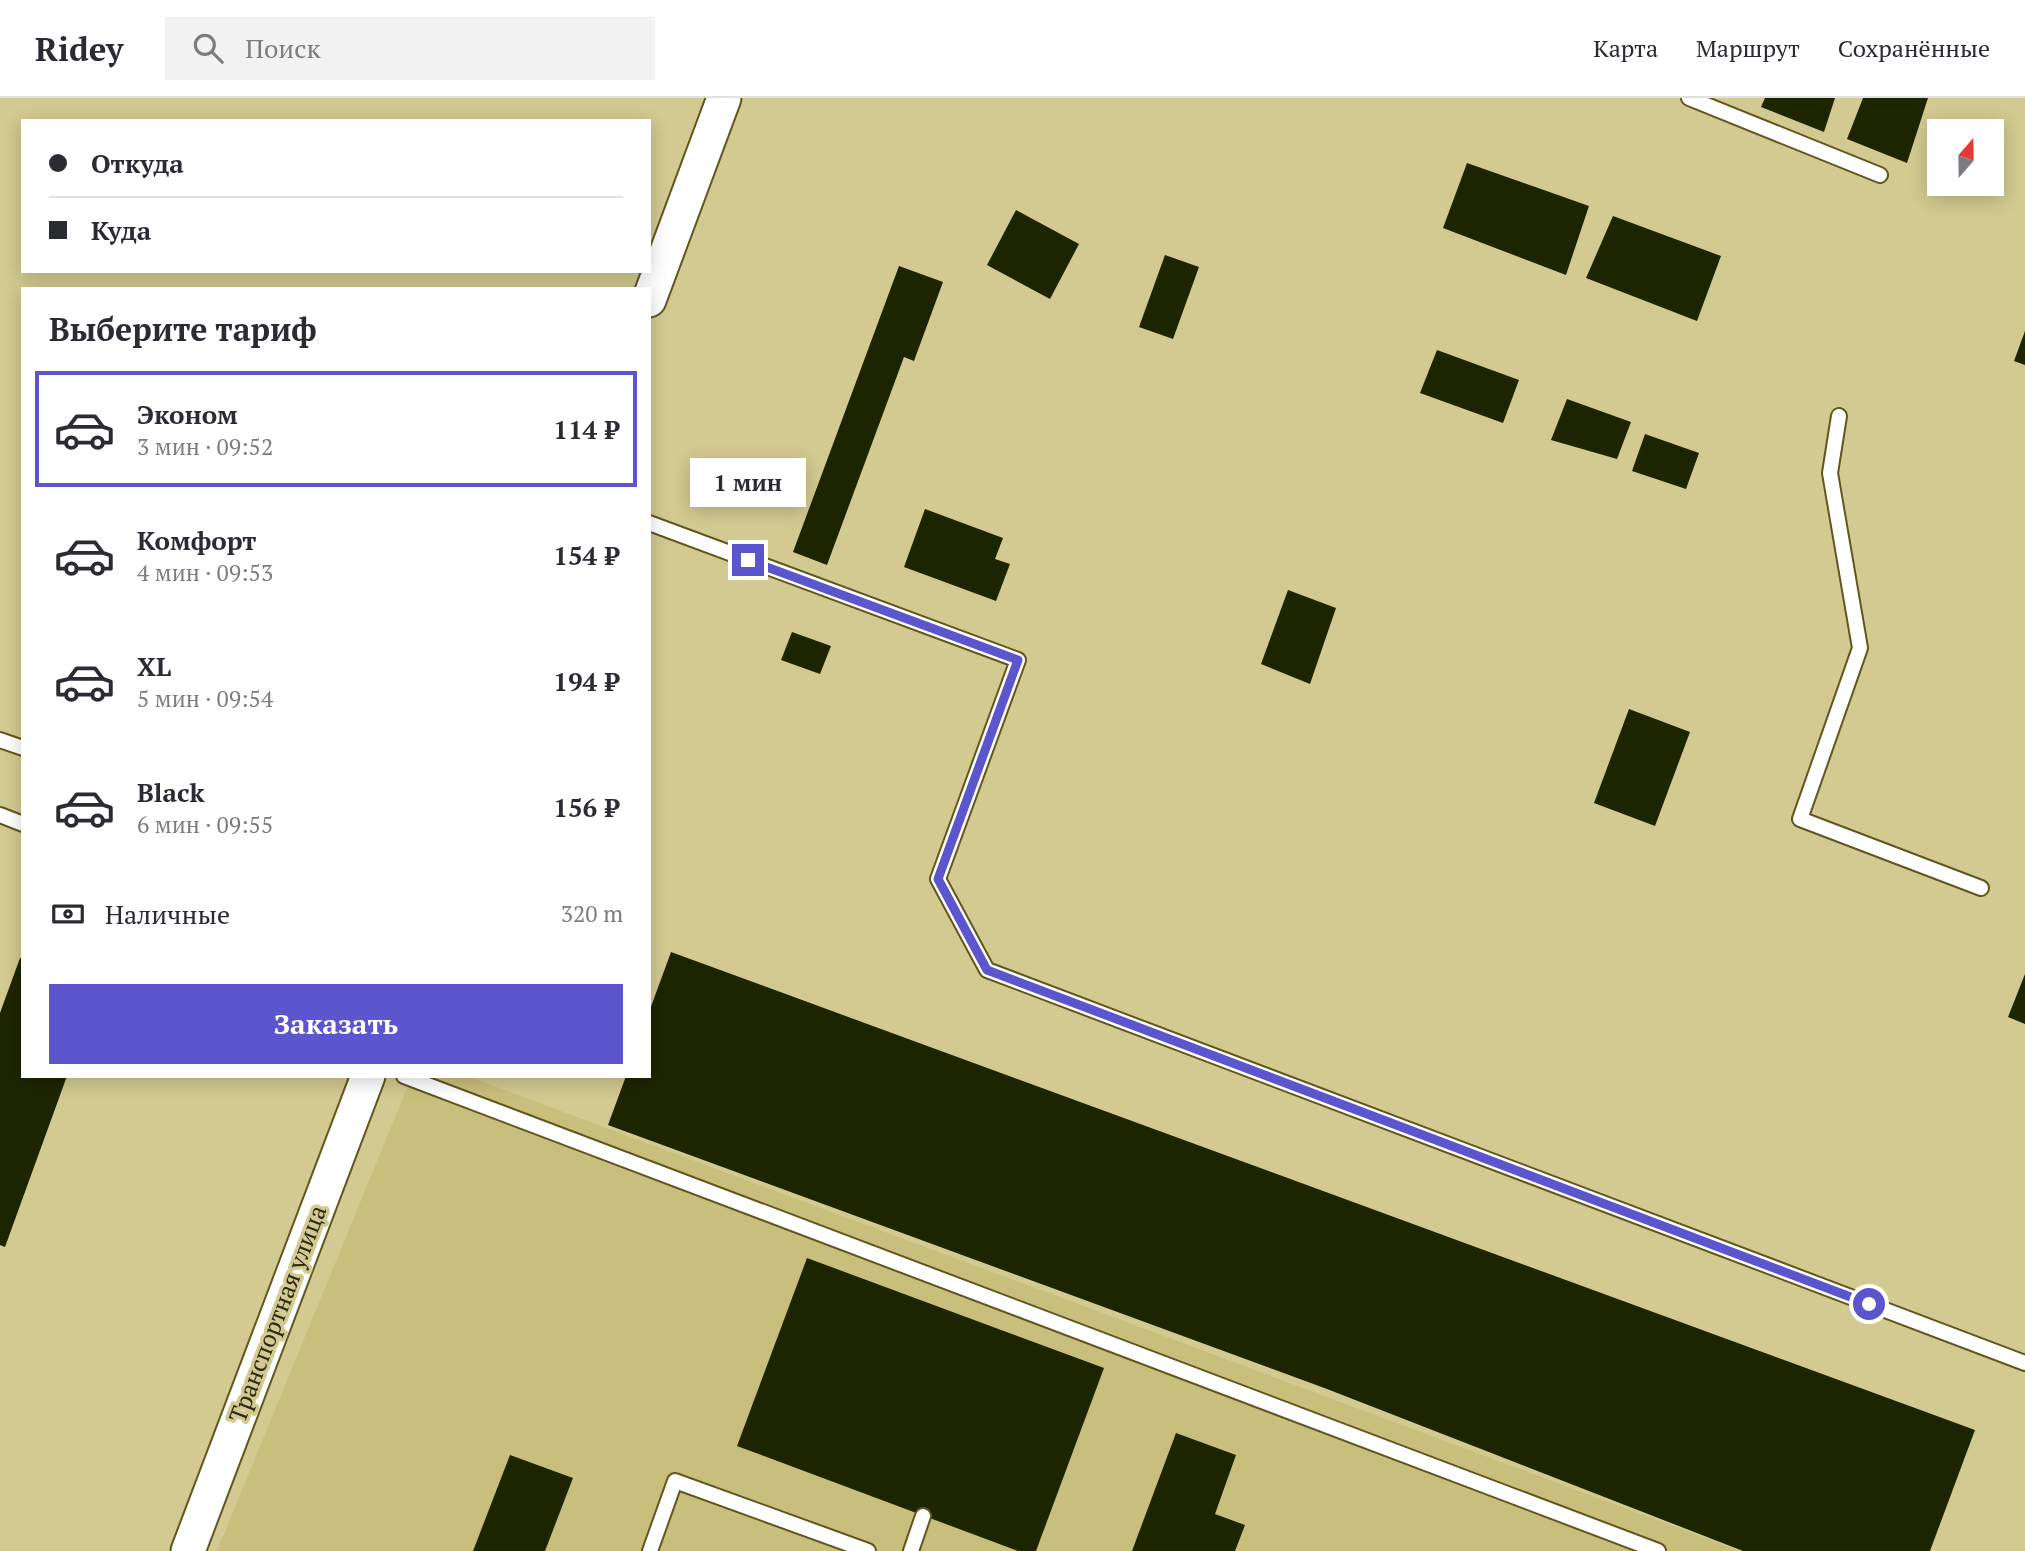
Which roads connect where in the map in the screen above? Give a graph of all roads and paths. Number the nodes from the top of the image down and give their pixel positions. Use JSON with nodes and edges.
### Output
{"nodes":[{"id":1,"x":724,"y":98,"type":"edge"},
{"id":2,"x":1689,"y":98,"type":"edge"},
{"id":3,"x":1880,"y":175,"type":"dead end"},
{"id":4,"x":651,"y":295,"type":"edge"},
{"id":5,"x":1839,"y":416,"type":"dead end"},
{"id":6,"x":651,"y":524,"type":"edge"},
{"id":7,"x":0,"y":740,"type":"edge"},
{"id":8,"x":21,"y":747,"type":"edge"},
{"id":9,"x":0,"y":815,"type":"edge"},
{"id":10,"x":21,"y":823,"type":"edge"},
{"id":11,"x":1982,"y":888,"type":"dead end"},
{"id":12,"x":367,"y":1078,"type":"edge"},
{"id":13,"x":409,"y":1078,"type":"edge"},
{"id":14,"x":2025,"y":1363,"type":"edge"},
{"id":15,"x":923,"y":1516,"type":"dead end"},
{"id":16,"x":188,"y":1551,"type":"edge"},
{"id":17,"x":650,"y":1551,"type":"edge"},
{"id":18,"x":869,"y":1551,"type":"edge"},
{"id":19,"x":911,"y":1551,"type":"edge"},
{"id":20,"x":1658,"y":1551,"type":"edge"}],
"edges":[{"from":1,"to":4,"type":"street"},
{"from":2,"to":3,"type":"lane"},
{"from":5,"to":11,"type":"lane"},
{"from":6,"to":14,"type":"lane"},
{"from":7,"to":8,"type":"lane"},
{"from":9,"to":10,"type":"lane"},
{"from":12,"to":16,"type":"street","name":"Транспортная улица"},
{"from":13,"to":20,"type":"lane"},
{"from":15,"to":19,"type":"lane"},
{"from":17,"to":18,"type":"lane"}]}
